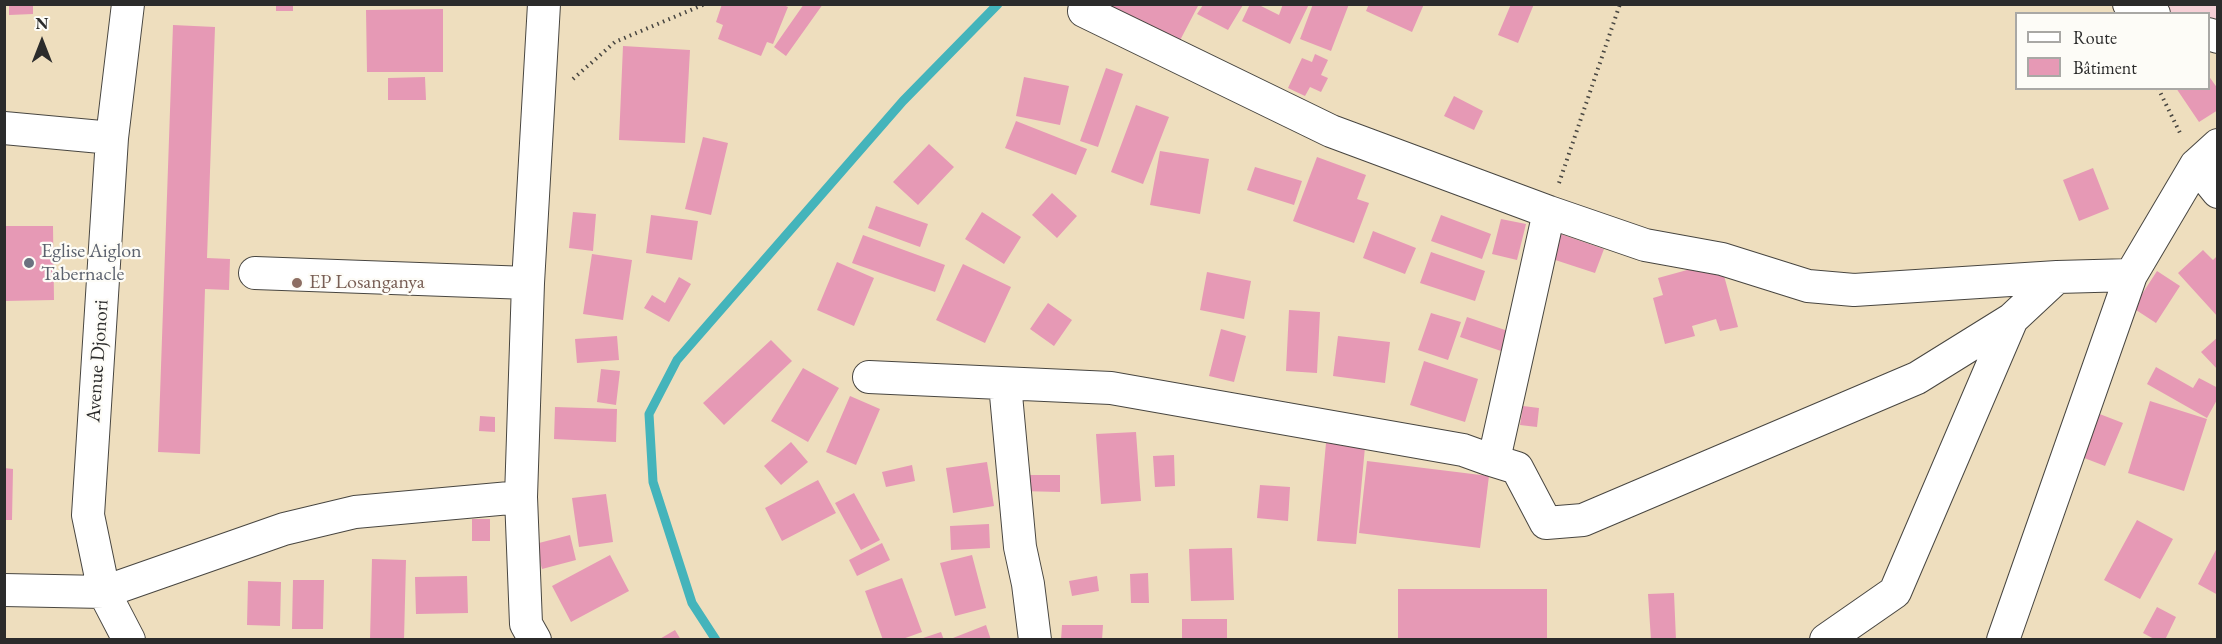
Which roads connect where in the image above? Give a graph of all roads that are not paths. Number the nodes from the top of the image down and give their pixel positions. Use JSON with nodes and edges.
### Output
{"nodes":[{"id":1,"x":128,"y":4,"type":"edge"},
{"id":2,"x":544,"y":4,"type":"edge"},
{"id":3,"x":2129,"y":4,"type":"edge"},
{"id":4,"x":1084,"y":11,"type":"dead end"},
{"id":5,"x":2149,"y":12,"type":"edge"},
{"id":6,"x":4,"y":128,"type":"edge"},
{"id":7,"x":112,"y":138,"type":"junction"},
{"id":8,"x":2207,"y":155,"type":"edge"},
{"id":9,"x":2217,"y":192,"type":"edge"},
{"id":10,"x":1549,"y":212,"type":"junction"},
{"id":11,"x":255,"y":273,"type":"dead end"},
{"id":12,"x":2131,"y":275,"type":"junction"},
{"id":13,"x":2057,"y":277,"type":"junction"},
{"id":14,"x":528,"y":282,"type":"junction"},
{"id":15,"x":2012,"y":319,"type":"junction"},
{"id":16,"x":869,"y":377,"type":"dead end"},
{"id":17,"x":1005,"y":384,"type":"junction"},
{"id":18,"x":1488,"y":459,"type":"junction"},
{"id":19,"x":520,"y":497,"type":"junction"},
{"id":20,"x":4,"y":590,"type":"edge"},
{"id":21,"x":104,"y":592,"type":"junction"},
{"id":22,"x":129,"y":639,"type":"edge"},
{"id":23,"x":535,"y":639,"type":"edge"},
{"id":24,"x":1035,"y":639,"type":"edge"},
{"id":25,"x":1826,"y":639,"type":"edge"},
{"id":26,"x":2003,"y":639,"type":"edge"}],
"edges":[{"from":1,"to":7,"type":"street","name":"Avenue Djonori"},
{"from":2,"to":14,"type":"street"},
{"from":3,"to":5,"type":"street"},
{"from":4,"to":10,"type":"street"},
{"from":6,"to":7,"type":"street"},
{"from":7,"to":21,"type":"street","name":"Avenue Djonori"},
{"from":8,"to":9,"type":"street"},
{"from":8,"to":12,"type":"street"},
{"from":10,"to":13,"type":"street"},
{"from":10,"to":18,"type":"street"},
{"from":11,"to":14,"type":"street"},
{"from":12,"to":13,"type":"street"},
{"from":12,"to":26,"type":"street"},
{"from":13,"to":15,"type":"street"},
{"from":14,"to":19,"type":"street"},
{"from":15,"to":18,"type":"street"},
{"from":15,"to":25,"type":"street"},
{"from":16,"to":17,"type":"street"},
{"from":17,"to":18,"type":"street"},
{"from":17,"to":24,"type":"street"},
{"from":19,"to":21,"type":"street"},
{"from":19,"to":23,"type":"street"},
{"from":20,"to":21,"type":"street"},
{"from":21,"to":22,"type":"street","name":"Avenue Djonori"}]}
